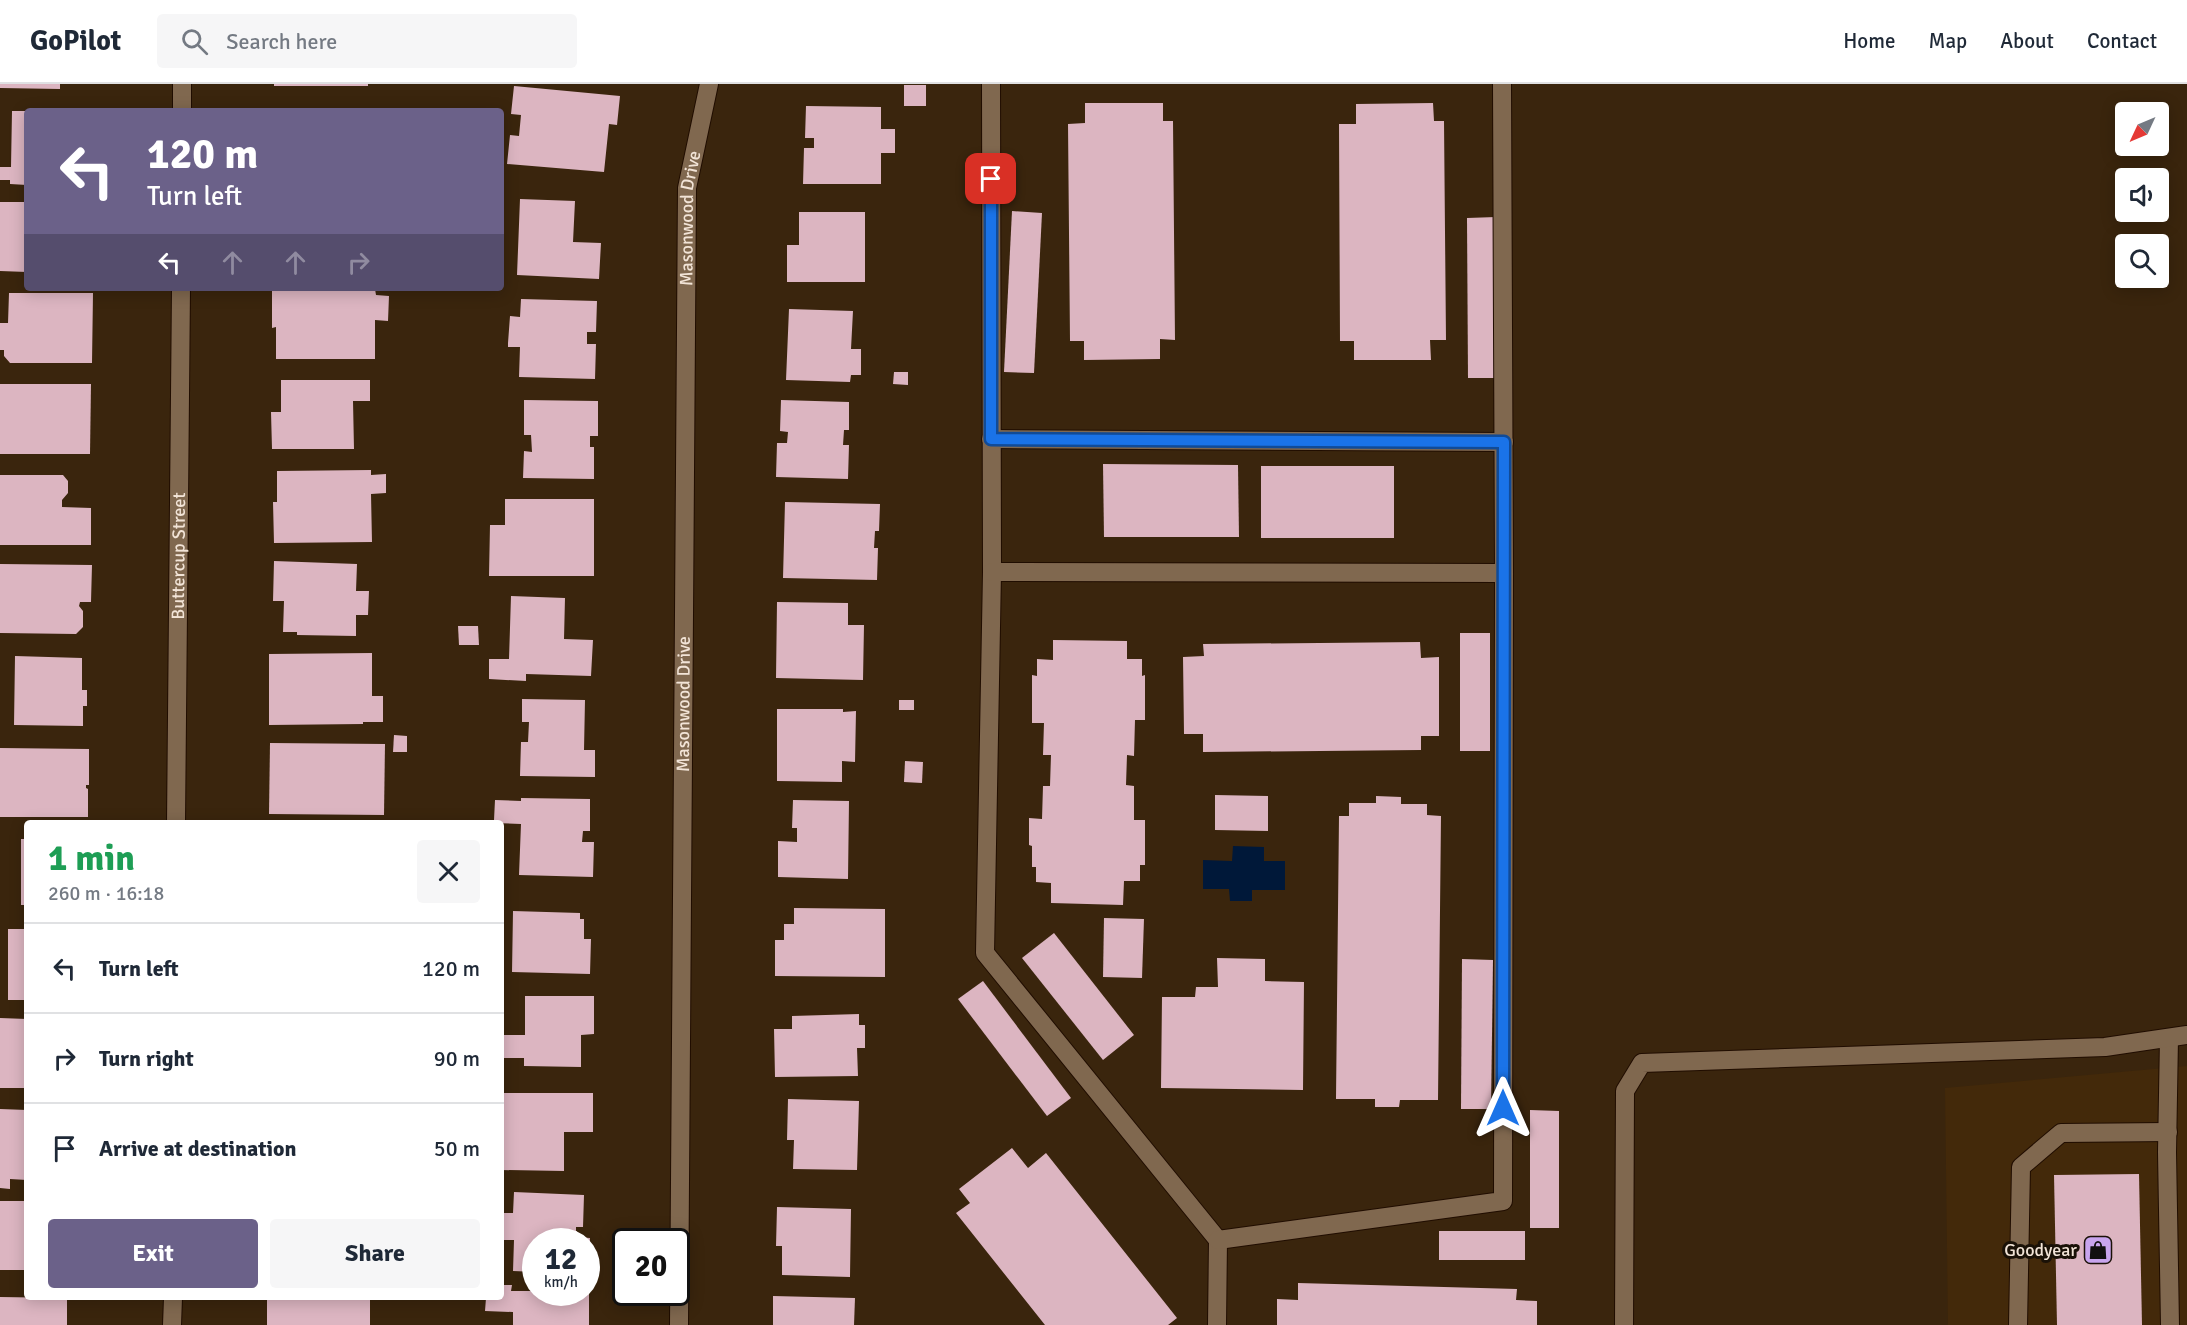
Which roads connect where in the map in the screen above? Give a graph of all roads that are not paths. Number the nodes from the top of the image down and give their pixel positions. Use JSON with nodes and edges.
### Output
{"nodes":[{"id":1,"x":182,"y":84,"type":"edge"},
{"id":2,"x":709,"y":84,"type":"edge"},
{"id":3,"x":991,"y":84,"type":"edge"},
{"id":4,"x":1502,"y":84,"type":"edge"},
{"id":5,"x":182,"y":108,"type":"edge"},
{"id":6,"x":181,"y":291,"type":"edge"},
{"id":7,"x":991,"y":439,"type":"junction"},
{"id":8,"x":1504,"y":442,"type":"junction"},
{"id":9,"x":992,"y":572,"type":"junction"},
{"id":10,"x":1504,"y":573,"type":"junction"},
{"id":11,"x":176,"y":820,"type":"edge"},
{"id":12,"x":2178,"y":1036,"type":"edge"},
{"id":13,"x":2168,"y":1132,"type":"junction"},
{"id":14,"x":1218,"y":1240,"type":"junction"},
{"id":15,"x":173,"y":1300,"type":"edge"},
{"id":16,"x":172,"y":1325,"type":"edge"},
{"id":17,"x":679,"y":1325,"type":"edge"},
{"id":18,"x":1216,"y":1325,"type":"edge"},
{"id":19,"x":1624,"y":1325,"type":"edge"},
{"id":20,"x":2018,"y":1325,"type":"edge"},
{"id":21,"x":2170,"y":1325,"type":"edge"}],
"edges":[{"from":1,"to":5,"type":"street"},
{"from":2,"to":17,"type":"street","name":"Masonwood Drive"},
{"from":3,"to":7,"type":"street"},
{"from":4,"to":8,"type":"street"},
{"from":6,"to":11,"type":"street","name":"Buttercup Street"},
{"from":7,"to":8,"type":"street"},
{"from":7,"to":9,"type":"street"},
{"from":8,"to":10,"type":"street"},
{"from":9,"to":10,"type":"street"},
{"from":9,"to":14,"type":"street"},
{"from":10,"to":14,"type":"street"},
{"from":12,"to":13,"type":"street"},
{"from":12,"to":19,"type":"street"},
{"from":13,"to":20,"type":"street"},
{"from":13,"to":21,"type":"street"},
{"from":14,"to":18,"type":"street"},
{"from":15,"to":16,"type":"street"}]}
